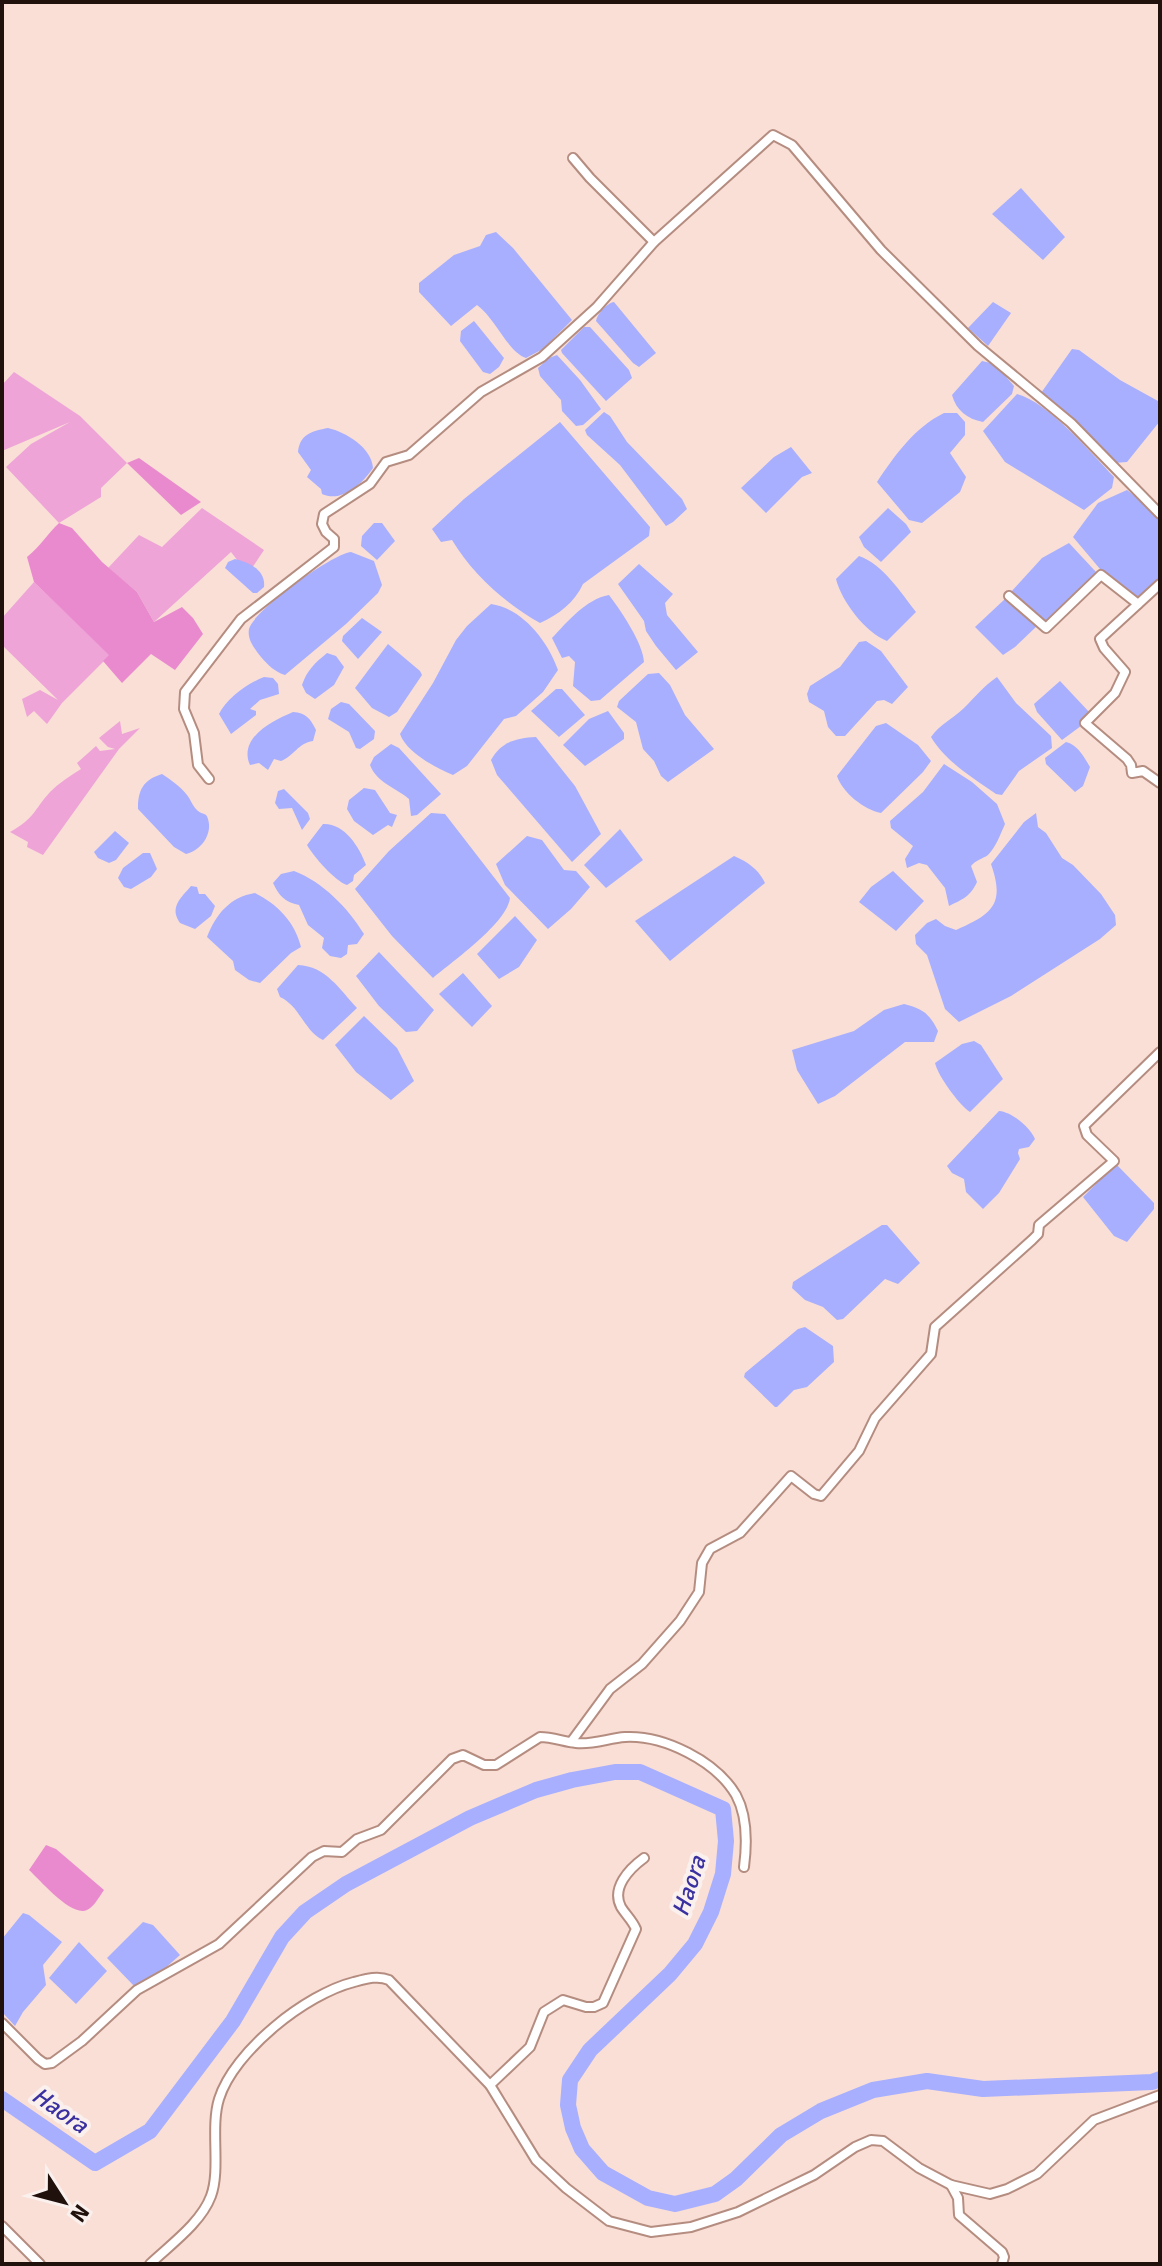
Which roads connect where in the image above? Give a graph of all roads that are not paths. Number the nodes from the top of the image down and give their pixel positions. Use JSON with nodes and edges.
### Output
{"nodes":[{"id":1,"x":573,"y":158,"type":"dead end"},
{"id":2,"x":654,"y":242,"type":"junction"},
{"id":3,"x":1160,"y":514,"type":"edge"},
{"id":4,"x":1160,"y":584,"type":"edge"},
{"id":5,"x":1009,"y":596,"type":"dead end"},
{"id":6,"x":1138,"y":604,"type":"junction"},
{"id":7,"x":209,"y":779,"type":"dead end"},
{"id":8,"x":1160,"y":783,"type":"edge"},
{"id":9,"x":1160,"y":1052,"type":"edge"},
{"id":10,"x":571,"y":1742,"type":"junction"},
{"id":11,"x":644,"y":1858,"type":"dead end"},
{"id":12,"x":744,"y":1867,"type":"dead end"},
{"id":13,"x":2,"y":2023,"type":"edge"},
{"id":14,"x":490,"y":2085,"type":"junction"},
{"id":15,"x":1160,"y":2095,"type":"edge"},
{"id":16,"x":951,"y":2185,"type":"junction"},
{"id":17,"x":2,"y":2226,"type":"edge"},
{"id":18,"x":40,"y":2264,"type":"edge"},
{"id":19,"x":150,"y":2264,"type":"edge"},
{"id":20,"x":1002,"y":2264,"type":"edge"}],
"edges":[{"from":1,"to":2,"type":"street"},
{"from":2,"to":3,"type":"street"},
{"from":2,"to":7,"type":"street"},
{"from":4,"to":6,"type":"street"},
{"from":5,"to":6,"type":"street"},
{"from":6,"to":8,"type":"street"},
{"from":9,"to":10,"type":"street"},
{"from":10,"to":12,"type":"street"},
{"from":10,"to":13,"type":"street"},
{"from":11,"to":14,"type":"street"},
{"from":14,"to":16,"type":"street"},
{"from":14,"to":19,"type":"street"},
{"from":15,"to":16,"type":"street"},
{"from":16,"to":20,"type":"street"},
{"from":17,"to":18,"type":"street"}]}
